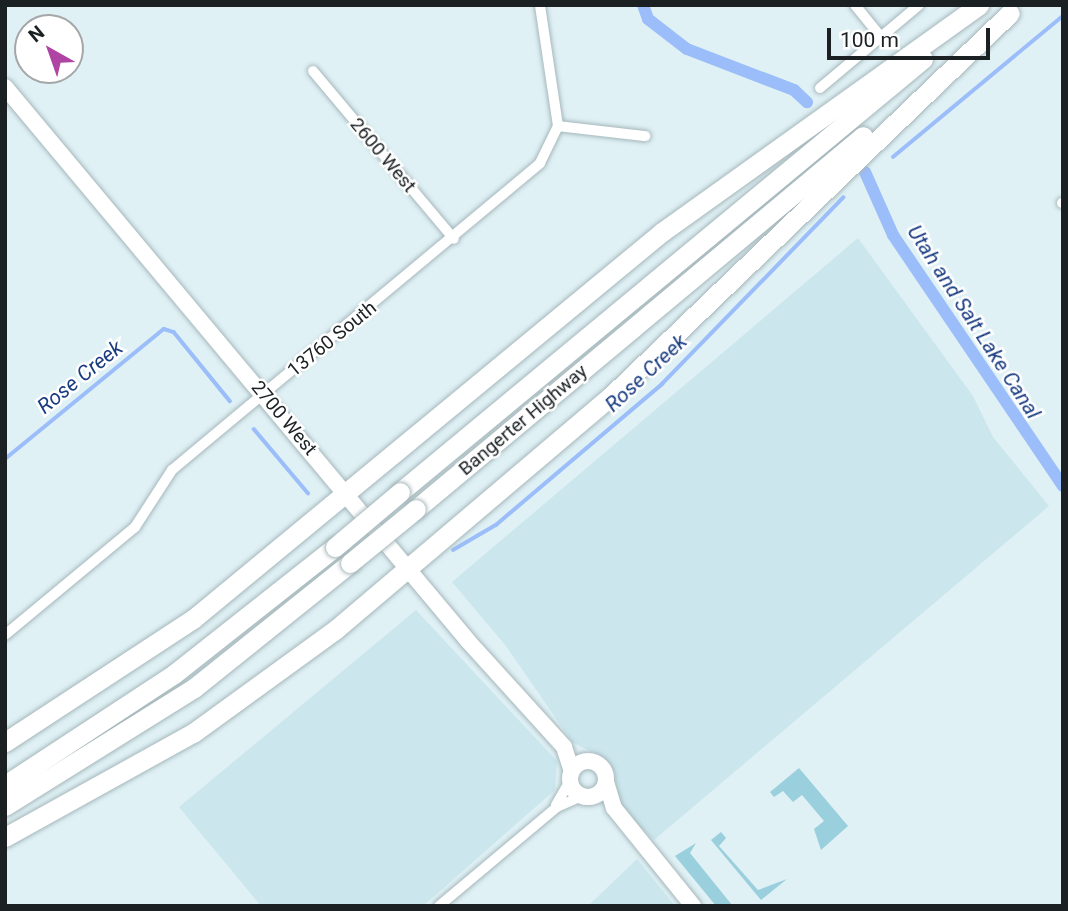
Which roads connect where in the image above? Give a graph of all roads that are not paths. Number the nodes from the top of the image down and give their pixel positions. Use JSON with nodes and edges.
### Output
{"nodes":[{"id":1,"x":540,"y":5,"type":"edge"},
{"id":2,"x":855,"y":5,"type":"edge"},
{"id":3,"x":919,"y":5,"type":"edge"},
{"id":4,"x":979,"y":5,"type":"edge"},
{"id":5,"x":989,"y":5,"type":"edge"},
{"id":6,"x":1015,"y":9,"type":"edge"},
{"id":7,"x":881,"y":37,"type":"junction"},
{"id":8,"x":313,"y":71,"type":"dead end"},
{"id":9,"x":5,"y":86,"type":"edge"},
{"id":10,"x":820,"y":88,"type":"dead end"},
{"id":11,"x":558,"y":127,"type":"junction"},
{"id":12,"x":645,"y":136,"type":"dead end"},
{"id":13,"x":454,"y":239,"type":"junction"},
{"id":14,"x":265,"y":394,"type":"junction"},
{"id":15,"x":345,"y":492,"type":"junction"},
{"id":16,"x":408,"y":569,"type":"junction"},
{"id":17,"x":5,"y":635,"type":"edge"},
{"id":18,"x":5,"y":742,"type":"edge"},
{"id":19,"x":564,"y":747,"type":"junction"},
{"id":20,"x":589,"y":761,"type":"junction"},
{"id":21,"x":571,"y":776,"type":"junction"},
{"id":22,"x":606,"y":782,"type":"junction"},
{"id":23,"x":5,"y":785,"type":"edge"},
{"id":24,"x":585,"y":797,"type":"junction"},
{"id":25,"x":5,"y":806,"type":"edge"},
{"id":26,"x":549,"y":812,"type":"junction"},
{"id":27,"x":619,"y":815,"type":"junction"},
{"id":28,"x":5,"y":836,"type":"edge"},
{"id":29,"x":439,"y":906,"type":"edge"},
{"id":30,"x":693,"y":906,"type":"edge"}],
"edges":[{"from":1,"to":11,"type":"street"},
{"from":2,"to":7,"type":"street"},
{"from":3,"to":7,"type":"street"},
{"from":4,"to":15,"type":"highway"},
{"from":5,"to":23,"type":"highway","name":"Bangerter Highway","bridge":true},
{"from":6,"to":16,"type":"highway"},
{"from":6,"to":25,"type":"highway","name":"Bangerter Highway","bridge":true},
{"from":7,"to":10,"type":"street"},
{"from":8,"to":13,"type":"street","name":"2600 West"},
{"from":9,"to":14,"type":"main road","name":"2700 West"},
{"from":11,"to":12,"type":"street"},
{"from":11,"to":13,"type":"street","name":"13760 South"},
{"from":13,"to":14,"type":"street","name":"13760 South"},
{"from":14,"to":15,"type":"main road","name":"2700 West"},
{"from":14,"to":17,"type":"street","name":"13760 South"},
{"from":15,"to":16,"type":"main road","name":"2700 West"},
{"from":15,"to":18,"type":"highway"},
{"from":16,"to":19,"type":"main road","name":"2700 West"},
{"from":16,"to":28,"type":"highway"},
{"from":19,"to":20,"type":"main road","name":"2700 West"},
{"from":19,"to":21,"type":"main road","name":"2700 West"},
{"from":20,"to":21,"type":"main road"},
{"from":20,"to":22,"type":"main road"},
{"from":21,"to":24,"type":"main road"},
{"from":21,"to":26,"type":"street"},
{"from":22,"to":24,"type":"main road"},
{"from":22,"to":27,"type":"main road"},
{"from":24,"to":26,"type":"street"},
{"from":24,"to":27,"type":"main road"},
{"from":26,"to":29,"type":"street"},
{"from":27,"to":30,"type":"main road"}]}
